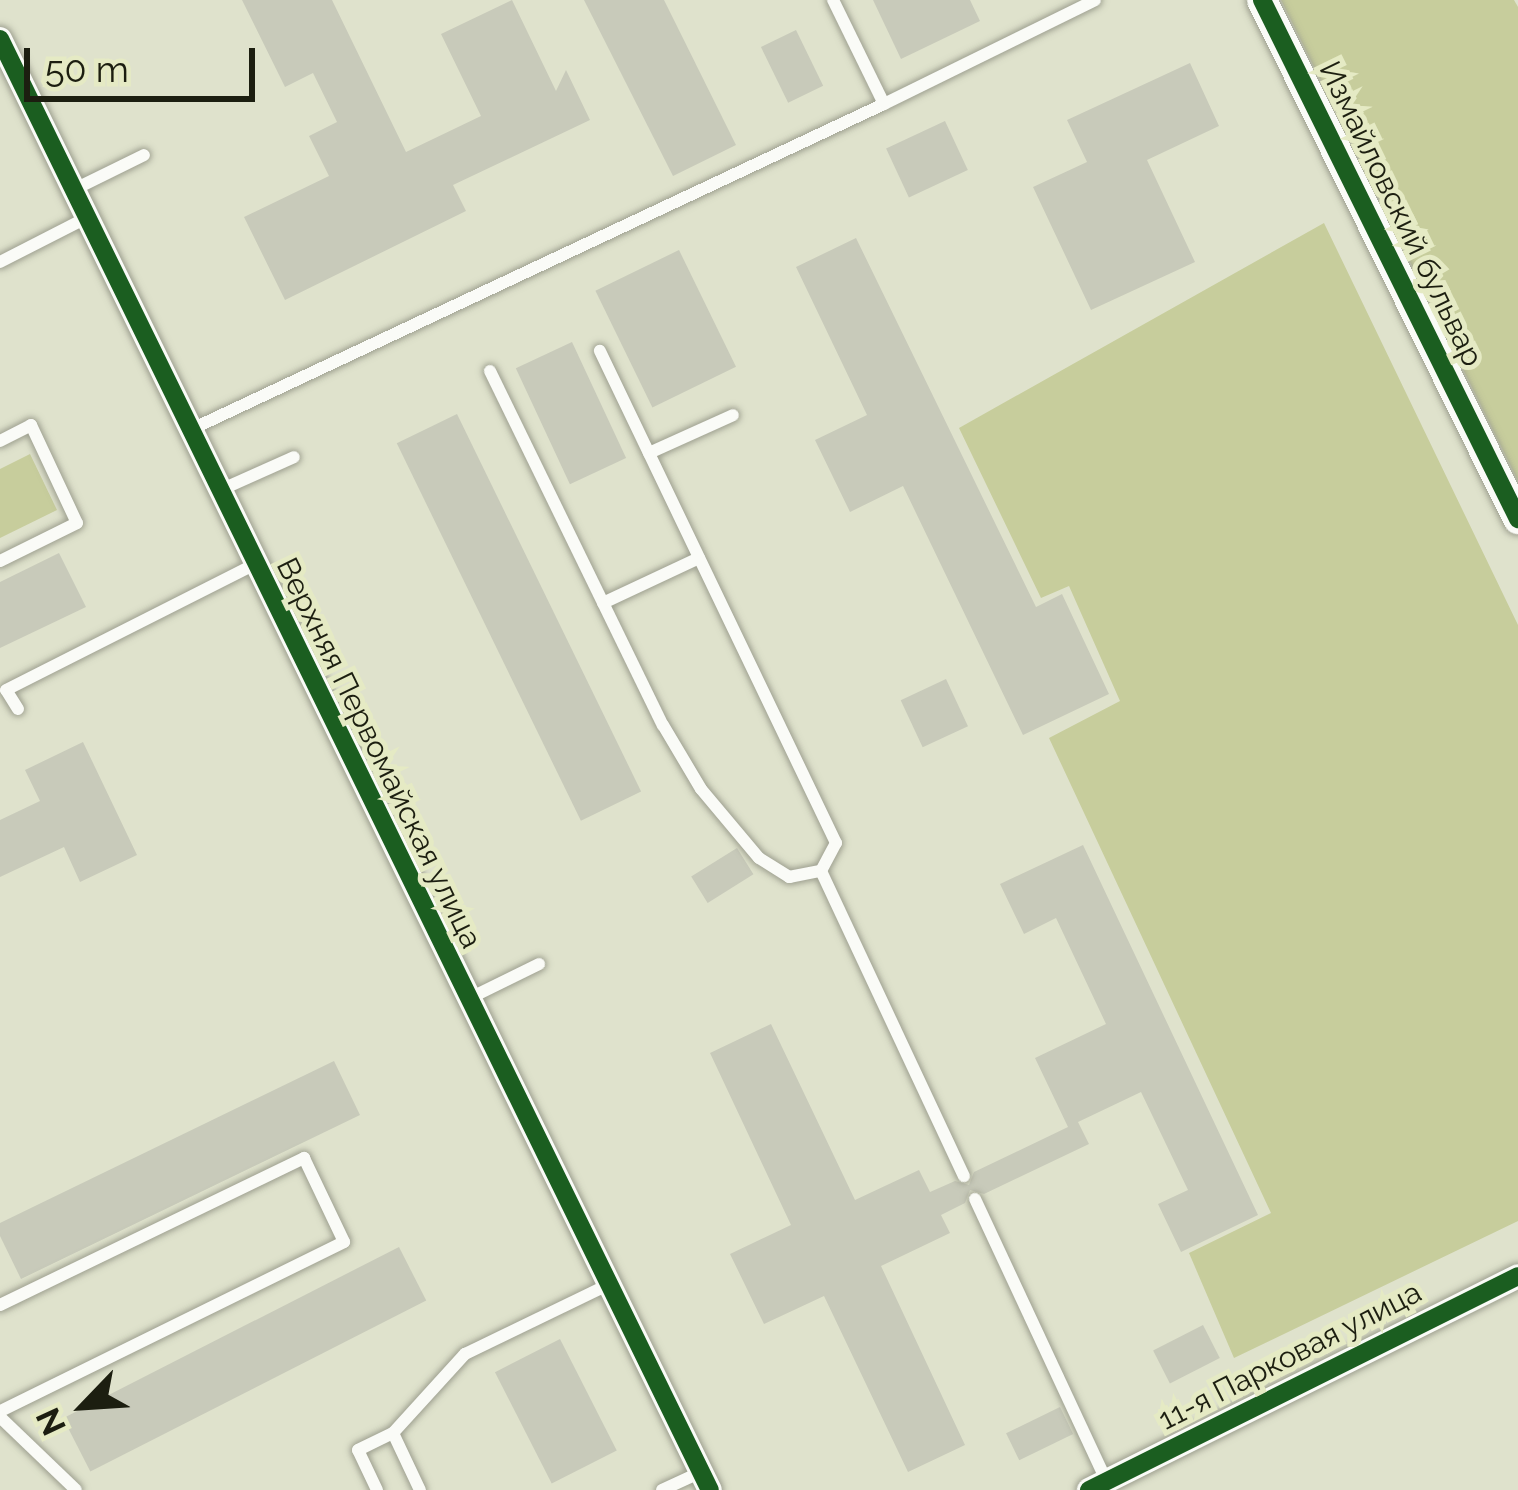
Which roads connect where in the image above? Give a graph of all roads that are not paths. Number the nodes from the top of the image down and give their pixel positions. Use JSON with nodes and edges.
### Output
{"nodes":[{"id":1,"x":833,"y":0,"type":"edge"},
{"id":2,"x":1095,"y":0,"type":"edge"},
{"id":3,"x":1262,"y":0,"type":"edge"},
{"id":4,"x":0,"y":39,"type":"edge"},
{"id":5,"x":884,"y":104,"type":"junction"},
{"id":6,"x":145,"y":155,"type":"dead end"},
{"id":7,"x":72,"y":190,"type":"junction"},
{"id":8,"x":86,"y":218,"type":"junction"},
{"id":9,"x":0,"y":262,"type":"edge"},
{"id":10,"x":600,"y":351,"type":"dead end"},
{"id":11,"x":490,"y":371,"type":"dead end"},
{"id":12,"x":733,"y":415,"type":"dead end"},
{"id":13,"x":188,"y":431,"type":"junction"},
{"id":14,"x":0,"y":441,"type":"edge"},
{"id":15,"x":649,"y":453,"type":"junction"},
{"id":16,"x":294,"y":457,"type":"dead end"},
{"id":17,"x":218,"y":492,"type":"junction"},
{"id":18,"x":1518,"y":519,"type":"edge"},
{"id":19,"x":699,"y":558,"type":"junction"},
{"id":20,"x":0,"y":561,"type":"edge"},
{"id":21,"x":255,"y":564,"type":"junction"},
{"id":22,"x":604,"y":603,"type":"junction"},
{"id":23,"x":17,"y":709,"type":"dead end"},
{"id":24,"x":821,"y":872,"type":"junction"},
{"id":25,"x":539,"y":964,"type":"dead end"},
{"id":26,"x":466,"y":1000,"type":"junction"},
{"id":27,"x":964,"y":1176,"type":"dead end"},
{"id":28,"x":975,"y":1199,"type":"dead end"},
{"id":29,"x":1518,"y":1276,"type":"edge"},
{"id":30,"x":608,"y":1285,"type":"junction"},
{"id":31,"x":0,"y":1305,"type":"edge"},
{"id":32,"x":0,"y":1414,"type":"edge"},
{"id":33,"x":393,"y":1433,"type":"junction"},
{"id":34,"x":705,"y":1481,"type":"edge"},
{"id":35,"x":1098,"y":1486,"type":"edge"},
{"id":36,"x":76,"y":1490,"type":"edge"},
{"id":37,"x":376,"y":1490,"type":"edge"},
{"id":38,"x":419,"y":1490,"type":"edge"},
{"id":39,"x":662,"y":1490,"type":"edge"}],
"edges":[{"from":1,"to":5,"type":"lane"},
{"from":2,"to":5,"type":"lane"},
{"from":3,"to":18,"type":"street","name":"Измайловский бульвар"},
{"from":4,"to":7,"type":"street","name":"Верхняя Первомайская улица"},
{"from":5,"to":13,"type":"lane"},
{"from":6,"to":7,"type":"lane"},
{"from":7,"to":8,"type":"street","name":"Верхняя Первомайская улица"},
{"from":8,"to":9,"type":"lane"},
{"from":8,"to":13,"type":"street","name":"Верхняя Первомайская улица"},
{"from":10,"to":15,"type":"lane"},
{"from":11,"to":22,"type":"lane"},
{"from":12,"to":15,"type":"lane"},
{"from":13,"to":17,"type":"street","name":"Верхняя Первомайская улица"},
{"from":14,"to":20,"type":"lane"},
{"from":15,"to":19,"type":"lane"},
{"from":16,"to":17,"type":"lane"},
{"from":17,"to":21,"type":"street","name":"Верхняя Первомайская улица"},
{"from":19,"to":22,"type":"lane"},
{"from":19,"to":24,"type":"lane"},
{"from":21,"to":23,"type":"lane"},
{"from":21,"to":26,"type":"street","name":"Верхняя Первомайская улица"},
{"from":22,"to":24,"type":"lane"},
{"from":24,"to":27,"type":"lane"},
{"from":25,"to":26,"type":"lane"},
{"from":26,"to":30,"type":"street","name":"Верхняя Первомайская улица"},
{"from":28,"to":35,"type":"lane"},
{"from":29,"to":35,"type":"street","name":"11-я Парковая улица"},
{"from":30,"to":33,"type":"lane"},
{"from":30,"to":34,"type":"street","name":"Верхняя Первомайская улица"},
{"from":31,"to":32,"type":"lane"},
{"from":32,"to":36,"type":"lane"},
{"from":33,"to":37,"type":"lane"},
{"from":33,"to":38,"type":"lane"},
{"from":34,"to":39,"type":"lane"}]}
